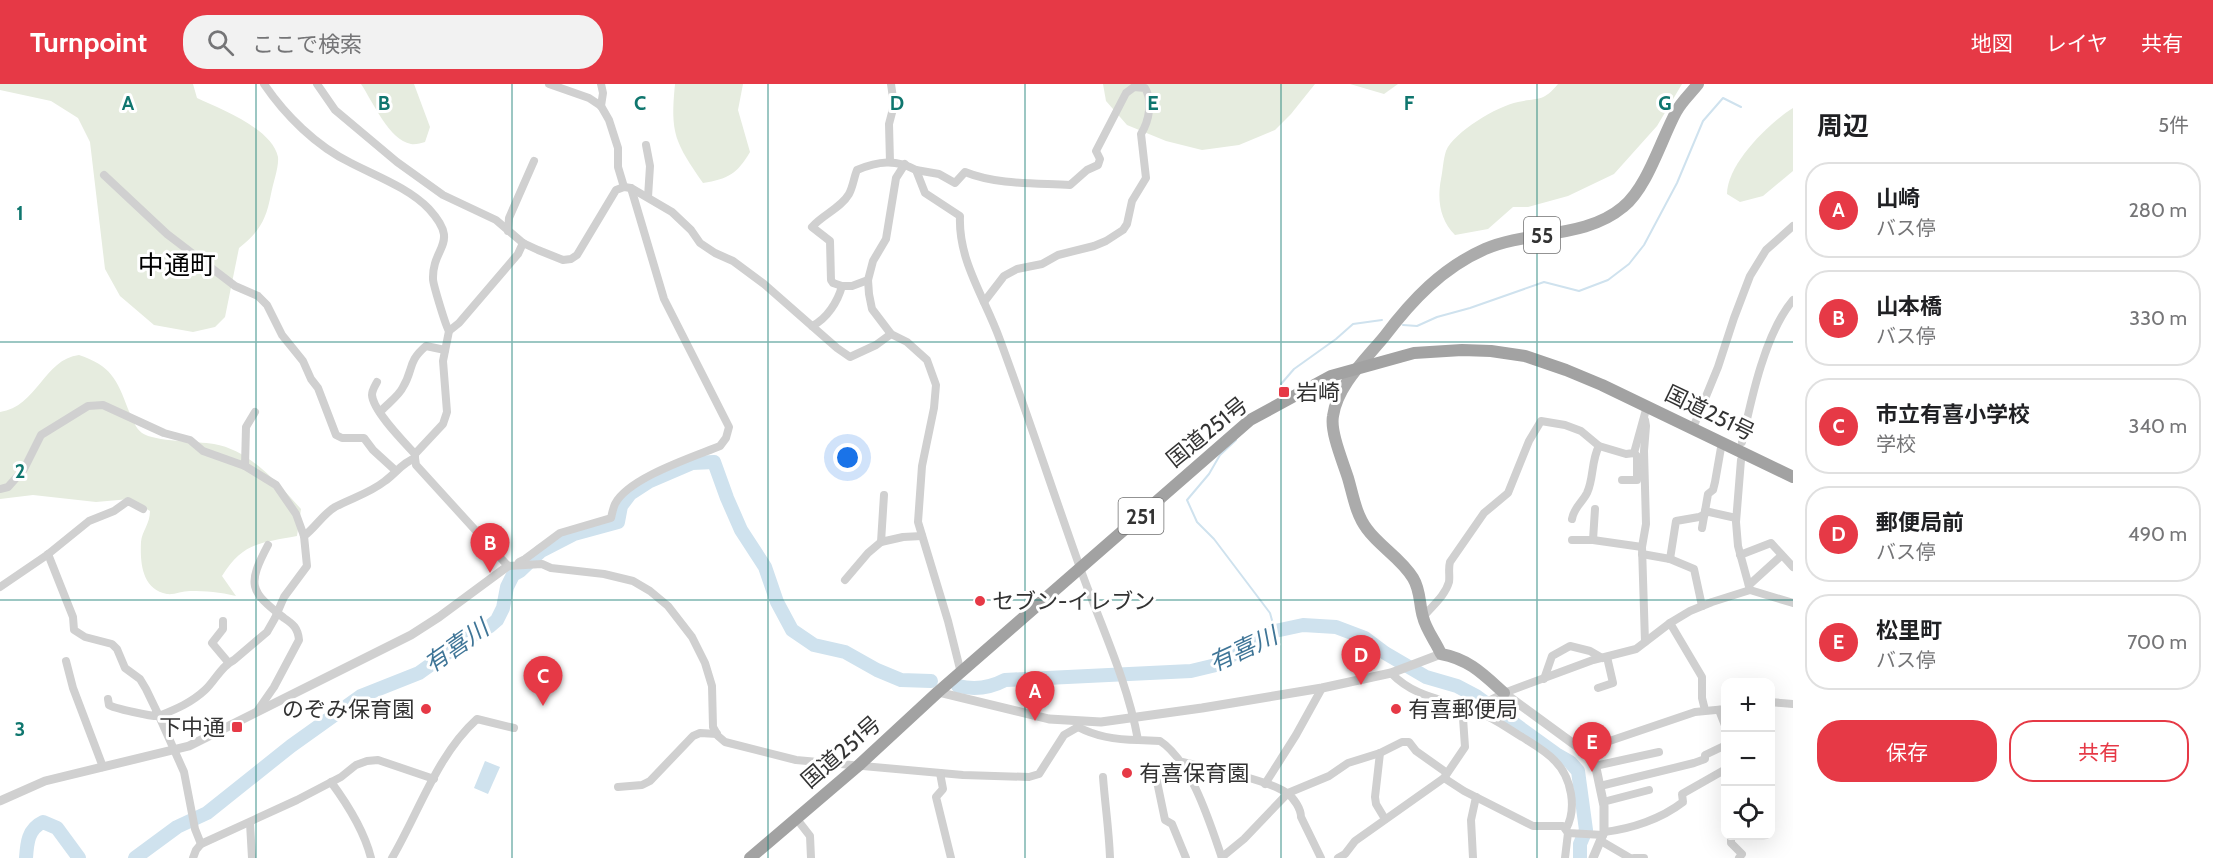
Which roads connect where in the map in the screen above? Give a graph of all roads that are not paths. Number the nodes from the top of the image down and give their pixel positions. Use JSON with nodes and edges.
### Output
{"nodes":[{"id":1,"x":264,"y":84,"type":"edge"},
{"id":2,"x":317,"y":84,"type":"edge"},
{"id":3,"x":549,"y":84,"type":"edge"},
{"id":4,"x":601,"y":84,"type":"edge"},
{"id":5,"x":891,"y":84,"type":"edge"},
{"id":6,"x":1698,"y":84,"type":"edge"},
{"id":7,"x":601,"y":106,"type":"junction"},
{"id":8,"x":646,"y":145,"type":"dead end"},
{"id":9,"x":534,"y":161,"type":"dead end"},
{"id":10,"x":890,"y":162,"type":"junction"},
{"id":11,"x":905,"y":164,"type":"junction"},
{"id":12,"x":916,"y":170,"type":"junction"},
{"id":13,"x":104,"y":175,"type":"dead end"},
{"id":14,"x":628,"y":187,"type":"junction"},
{"id":15,"x":648,"y":197,"type":"junction"},
{"id":16,"x":1793,"y":226,"type":"edge"},
{"id":17,"x":508,"y":231,"type":"junction"},
{"id":18,"x":523,"y":243,"type":"junction"},
{"id":19,"x":868,"y":280,"type":"junction"},
{"id":20,"x":842,"y":286,"type":"junction"},
{"id":21,"x":1793,"y":300,"type":"edge"},
{"id":22,"x":984,"y":302,"type":"junction"},
{"id":23,"x":812,"y":326,"type":"junction"},
{"id":24,"x":449,"y":331,"type":"junction"},
{"id":25,"x":891,"y":334,"type":"junction"},
{"id":26,"x":445,"y":350,"type":"junction"},
{"id":27,"x":1360,"y":367,"type":"junction"},
{"id":28,"x":377,"y":381,"type":"dead end"},
{"id":29,"x":255,"y":412,"type":"dead end"},
{"id":30,"x":380,"y":412,"type":"junction"},
{"id":31,"x":1646,"y":412,"type":"junction"},
{"id":32,"x":1693,"y":428,"type":"junction"},
{"id":33,"x":1722,"y":442,"type":"junction"},
{"id":34,"x":1742,"y":442,"type":"dead end"},
{"id":35,"x":1599,"y":446,"type":"junction"},
{"id":36,"x":1634,"y":453,"type":"junction"},
{"id":37,"x":415,"y":456,"type":"junction"},
{"id":38,"x":1741,"y":460,"type":"dead end"},
{"id":39,"x":245,"y":466,"type":"junction"},
{"id":40,"x":396,"y":471,"type":"junction"},
{"id":41,"x":1793,"y":477,"type":"edge"},
{"id":42,"x":1622,"y":480,"type":"dead end"},
{"id":43,"x":0,"y":489,"type":"edge"},
{"id":44,"x":884,"y":495,"type":"dead end"},
{"id":45,"x":143,"y":509,"type":"dead end"},
{"id":46,"x":1595,"y":509,"type":"dead end"},
{"id":47,"x":1705,"y":512,"type":"junction"},
{"id":48,"x":1572,"y":519,"type":"dead end"},
{"id":49,"x":1736,"y":519,"type":"junction"},
{"id":50,"x":1702,"y":528,"type":"dead end"},
{"id":51,"x":304,"y":536,"type":"junction"},
{"id":52,"x":922,"y":536,"type":"junction"},
{"id":53,"x":1572,"y":540,"type":"dead end"},
{"id":54,"x":1593,"y":540,"type":"junction"},
{"id":55,"x":881,"y":542,"type":"junction"},
{"id":56,"x":268,"y":545,"type":"dead end"},
{"id":57,"x":1642,"y":550,"type":"junction"},
{"id":58,"x":48,"y":554,"type":"junction"},
{"id":59,"x":1740,"y":555,"type":"junction"},
{"id":60,"x":1781,"y":556,"type":"junction"},
{"id":61,"x":1670,"y":559,"type":"junction"},
{"id":62,"x":508,"y":566,"type":"junction"},
{"id":63,"x":1793,"y":567,"type":"edge"},
{"id":64,"x":1080,"y":568,"type":"junction"},
{"id":65,"x":844,"y":580,"type":"dead end"},
{"id":66,"x":0,"y":587,"type":"edge"},
{"id":67,"x":1749,"y":588,"type":"junction"},
{"id":68,"x":1793,"y":603,"type":"edge"},
{"id":69,"x":1702,"y":606,"type":"junction"},
{"id":70,"x":277,"y":613,"type":"junction"},
{"id":71,"x":1423,"y":617,"type":"junction"},
{"id":72,"x":223,"y":621,"type":"dead end"},
{"id":73,"x":1670,"y":622,"type":"junction"},
{"id":74,"x":1645,"y":642,"type":"junction"},
{"id":75,"x":1441,"y":654,"type":"junction"},
{"id":76,"x":1604,"y":657,"type":"junction"},
{"id":77,"x":66,"y":662,"type":"dead end"},
{"id":78,"x":228,"y":662,"type":"junction"},
{"id":79,"x":1395,"y":671,"type":"junction"},
{"id":80,"x":961,"y":673,"type":"junction"},
{"id":81,"x":1544,"y":679,"type":"junction"},
{"id":82,"x":1322,"y":688,"type":"junction"},
{"id":83,"x":1598,"y":688,"type":"dead end"},
{"id":84,"x":938,"y":692,"type":"junction"},
{"id":85,"x":1504,"y":693,"type":"junction"},
{"id":86,"x":108,"y":699,"type":"dead end"},
{"id":87,"x":1775,"y":702,"type":"edge"},
{"id":88,"x":1793,"y":704,"type":"edge"},
{"id":89,"x":1473,"y":708,"type":"junction"},
{"id":90,"x":1721,"y":709,"type":"edge"},
{"id":91,"x":258,"y":710,"type":"junction"},
{"id":92,"x":1705,"y":710,"type":"junction"},
{"id":93,"x":159,"y":716,"type":"junction"},
{"id":94,"x":1134,"y":717,"type":"junction"},
{"id":95,"x":1078,"y":724,"type":"junction"},
{"id":96,"x":514,"y":728,"type":"dead end"},
{"id":97,"x":717,"y":734,"type":"junction"},
{"id":98,"x":1138,"y":740,"type":"junction"},
{"id":99,"x":1721,"y":747,"type":"edge"},
{"id":100,"x":175,"y":750,"type":"junction"},
{"id":101,"x":1583,"y":750,"type":"junction"},
{"id":102,"x":1659,"y":752,"type":"dead end"},
{"id":103,"x":1380,"y":753,"type":"junction"},
{"id":104,"x":1182,"y":762,"type":"junction"},
{"id":105,"x":858,"y":766,"type":"junction"},
{"id":106,"x":1595,"y":766,"type":"junction"},
{"id":107,"x":103,"y":767,"type":"junction"},
{"id":108,"x":1721,"y":771,"type":"edge"},
{"id":109,"x":1155,"y":772,"type":"dead end"},
{"id":110,"x":940,"y":773,"type":"junction"},
{"id":111,"x":1445,"y":775,"type":"junction"},
{"id":112,"x":1103,"y":777,"type":"dead end"},
{"id":113,"x":434,"y":779,"type":"junction"},
{"id":114,"x":331,"y":782,"type":"junction"},
{"id":115,"x":1265,"y":784,"type":"junction"},
{"id":116,"x":1600,"y":786,"type":"junction"},
{"id":117,"x":618,"y":787,"type":"dead end"},
{"id":118,"x":1649,"y":790,"type":"dead end"},
{"id":119,"x":1288,"y":793,"type":"junction"},
{"id":120,"x":1476,"y":797,"type":"junction"},
{"id":121,"x":0,"y":801,"type":"edge"},
{"id":122,"x":1603,"y":802,"type":"junction"},
{"id":123,"x":796,"y":818,"type":"junction"},
{"id":124,"x":1385,"y":819,"type":"junction"},
{"id":125,"x":250,"y":823,"type":"junction"},
{"id":126,"x":1570,"y":832,"type":"junction"},
{"id":127,"x":1601,"y":838,"type":"junction"},
{"id":128,"x":1731,"y":840,"type":"edge"},
{"id":129,"x":201,"y":844,"type":"junction"},
{"id":130,"x":1344,"y":857,"type":"edge"},
{"id":131,"x":193,"y":858,"type":"edge"},
{"id":132,"x":252,"y":858,"type":"edge"},
{"id":133,"x":371,"y":858,"type":"edge"},
{"id":134,"x":392,"y":858,"type":"edge"},
{"id":135,"x":750,"y":858,"type":"edge"},
{"id":136,"x":811,"y":858,"type":"edge"},
{"id":137,"x":951,"y":858,"type":"edge"},
{"id":138,"x":1110,"y":858,"type":"edge"},
{"id":139,"x":1186,"y":858,"type":"edge"},
{"id":140,"x":1222,"y":858,"type":"edge"},
{"id":141,"x":1321,"y":858,"type":"edge"},
{"id":142,"x":1473,"y":858,"type":"edge"},
{"id":143,"x":1565,"y":858,"type":"edge"},
{"id":144,"x":1593,"y":858,"type":"edge"},
{"id":145,"x":1632,"y":858,"type":"edge"},
{"id":146,"x":1644,"y":858,"type":"edge"},
{"id":147,"x":1739,"y":858,"type":"edge"}],
"edges":[{"from":1,"to":24,"type":"street"},
{"from":2,"to":17,"type":"street"},
{"from":3,"to":7,"type":"street"},
{"from":4,"to":7,"type":"street"},
{"from":5,"to":10,"type":"street"},
{"from":6,"to":27,"type":"main road","number":"55"},
{"from":7,"to":14,"type":"street"},
{"from":8,"to":15,"type":"street"},
{"from":9,"to":17,"type":"street"},
{"from":10,"to":11,"type":"street"},
{"from":10,"to":20,"type":"street"},
{"from":11,"to":12,"type":"street"},
{"from":11,"to":19,"type":"street"},
{"from":12,"to":22,"type":"street"},
{"from":12,"to":22,"type":"street"},
{"from":13,"to":40,"type":"street"},
{"from":14,"to":15,"type":"street"},
{"from":14,"to":18,"type":"street"},
{"from":14,"to":62,"type":"street"},
{"from":15,"to":23,"type":"street"},
{"from":16,"to":32,"type":"street"},
{"from":17,"to":18,"type":"street"},
{"from":18,"to":24,"type":"street"},
{"from":19,"to":20,"type":"street"},
{"from":19,"to":25,"type":"street"},
{"from":20,"to":23,"type":"street"},
{"from":21,"to":34,"type":"street"},
{"from":22,"to":64,"type":"street"},
{"from":23,"to":25,"type":"street"},
{"from":24,"to":26,"type":"street"},
{"from":25,"to":52,"type":"street"},
{"from":26,"to":30,"type":"street"},
{"from":26,"to":37,"type":"street"},
{"from":27,"to":31,"type":"highway","name":"国道251号","number":"251"},
{"from":27,"to":64,"type":"highway","name":"国道251号","number":"251"},
{"from":27,"to":71,"type":"main road","number":"55"},
{"from":28,"to":30,"type":"street"},
{"from":29,"to":39,"type":"street"},
{"from":30,"to":37,"type":"street"},
{"from":31,"to":32,"type":"highway","name":"国道251号","number":"251"},
{"from":31,"to":36,"type":"street"},
{"from":31,"to":57,"type":"street"},
{"from":32,"to":33,"type":"highway","name":"国道251号","number":"251"},
{"from":33,"to":41,"type":"highway","name":"国道251号","number":"251"},
{"from":33,"to":47,"type":"street"},
{"from":35,"to":36,"type":"street"},
{"from":35,"to":48,"type":"street"},
{"from":35,"to":71,"type":"street"},
{"from":36,"to":42,"type":"street"},
{"from":37,"to":40,"type":"street"},
{"from":37,"to":62,"type":"street"},
{"from":38,"to":49,"type":"street"},
{"from":39,"to":43,"type":"street"},
{"from":39,"to":51,"type":"street"},
{"from":40,"to":51,"type":"street"},
{"from":44,"to":55,"type":"street"},
{"from":45,"to":58,"type":"street"},
{"from":46,"to":54,"type":"street"},
{"from":47,"to":49,"type":"street"},
{"from":47,"to":50,"type":"street"},
{"from":47,"to":61,"type":"street"},
{"from":49,"to":59,"type":"street"},
{"from":51,"to":70,"type":"street"},
{"from":52,"to":55,"type":"street"},
{"from":52,"to":80,"type":"street"},
{"from":53,"to":54,"type":"street"},
{"from":54,"to":57,"type":"street"},
{"from":55,"to":65,"type":"street"},
{"from":56,"to":70,"type":"street"},
{"from":57,"to":61,"type":"street"},
{"from":57,"to":74,"type":"street"},
{"from":58,"to":66,"type":"street"},
{"from":58,"to":93,"type":"street"},
{"from":59,"to":60,"type":"street"},
{"from":59,"to":67,"type":"street"},
{"from":60,"to":63,"type":"street"},
{"from":60,"to":67,"type":"street"},
{"from":61,"to":69,"type":"street"},
{"from":62,"to":91,"type":"street"},
{"from":62,"to":97,"type":"street"},
{"from":64,"to":80,"type":"highway","name":"国道251号","number":"251"},
{"from":64,"to":94,"type":"street"},
{"from":67,"to":68,"type":"street"},
{"from":67,"to":69,"type":"street"},
{"from":69,"to":73,"type":"street"},
{"from":70,"to":78,"type":"street"},
{"from":70,"to":91,"type":"street"},
{"from":71,"to":75,"type":"main road","number":"55"},
{"from":72,"to":78,"type":"street"},
{"from":73,"to":74,"type":"street"},
{"from":73,"to":92,"type":"street"},
{"from":74,"to":76,"type":"street"},
{"from":75,"to":79,"type":"street"},
{"from":75,"to":85,"type":"main road"},
{"from":76,"to":81,"type":"street"},
{"from":76,"to":81,"type":"street"},
{"from":76,"to":83,"type":"street"},
{"from":77,"to":107,"type":"street"},
{"from":78,"to":93,"type":"street"},
{"from":79,"to":82,"type":"street"},
{"from":79,"to":89,"type":"street"},
{"from":80,"to":84,"type":"highway","name":"国道251号","number":"251"},
{"from":81,"to":85,"type":"street"},
{"from":82,"to":94,"type":"street"},
{"from":82,"to":115,"type":"street"},
{"from":84,"to":95,"type":"street"},
{"from":84,"to":105,"type":"highway","name":"国道251号","number":"251"},
{"from":85,"to":89,"type":"street"},
{"from":85,"to":101,"type":"street"},
{"from":86,"to":93,"type":"street"},
{"from":87,"to":88,"type":"street"},
{"from":89,"to":111,"type":"street"},
{"from":89,"to":126,"type":"street"},
{"from":90,"to":92,"type":"street"},
{"from":91,"to":100,"type":"street"},
{"from":92,"to":101,"type":"street"},
{"from":93,"to":100,"type":"street"},
{"from":94,"to":95,"type":"street"},
{"from":94,"to":98,"type":"street"},
{"from":95,"to":98,"type":"street"},
{"from":95,"to":110,"type":"street"},
{"from":96,"to":113,"type":"street"},
{"from":97,"to":105,"type":"street"},
{"from":97,"to":117,"type":"street"},
{"from":98,"to":104,"type":"street"},
{"from":99,"to":116,"type":"street"},
{"from":100,"to":107,"type":"street"},
{"from":100,"to":129,"type":"street"},
{"from":101,"to":106,"type":"street"},
{"from":102,"to":106,"type":"street"},
{"from":103,"to":111,"type":"street"},
{"from":103,"to":119,"type":"street"},
{"from":103,"to":124,"type":"street"},
{"from":104,"to":115,"type":"street"},
{"from":104,"to":140,"type":"street"},
{"from":105,"to":110,"type":"street"},
{"from":105,"to":123,"type":"highway","name":"国道251号","number":"251"},
{"from":106,"to":116,"type":"street"},
{"from":107,"to":121,"type":"street"},
{"from":108,"to":127,"type":"street"},
{"from":109,"to":139,"type":"street"},
{"from":110,"to":137,"type":"street"},
{"from":111,"to":120,"type":"street"},
{"from":111,"to":124,"type":"street"},
{"from":112,"to":138,"type":"street"},
{"from":113,"to":114,"type":"street"},
{"from":113,"to":134,"type":"street"},
{"from":114,"to":125,"type":"street"},
{"from":114,"to":133,"type":"street"},
{"from":115,"to":119,"type":"street"},
{"from":116,"to":122,"type":"street"},
{"from":118,"to":122,"type":"street"},
{"from":119,"to":140,"type":"street"},
{"from":119,"to":141,"type":"street"},
{"from":120,"to":126,"type":"street"},
{"from":120,"to":142,"type":"street"},
{"from":122,"to":127,"type":"street"},
{"from":123,"to":135,"type":"highway","name":"国道251号","number":"251"},
{"from":123,"to":136,"type":"street"},
{"from":124,"to":130,"type":"street"},
{"from":125,"to":129,"type":"street"},
{"from":125,"to":132,"type":"street"},
{"from":126,"to":127,"type":"street"},
{"from":126,"to":143,"type":"street"},
{"from":127,"to":144,"type":"street"},
{"from":127,"to":145,"type":"street"},
{"from":128,"to":147,"type":"street"},
{"from":129,"to":131,"type":"street"},
{"from":145,"to":146,"type":"street"}]}
